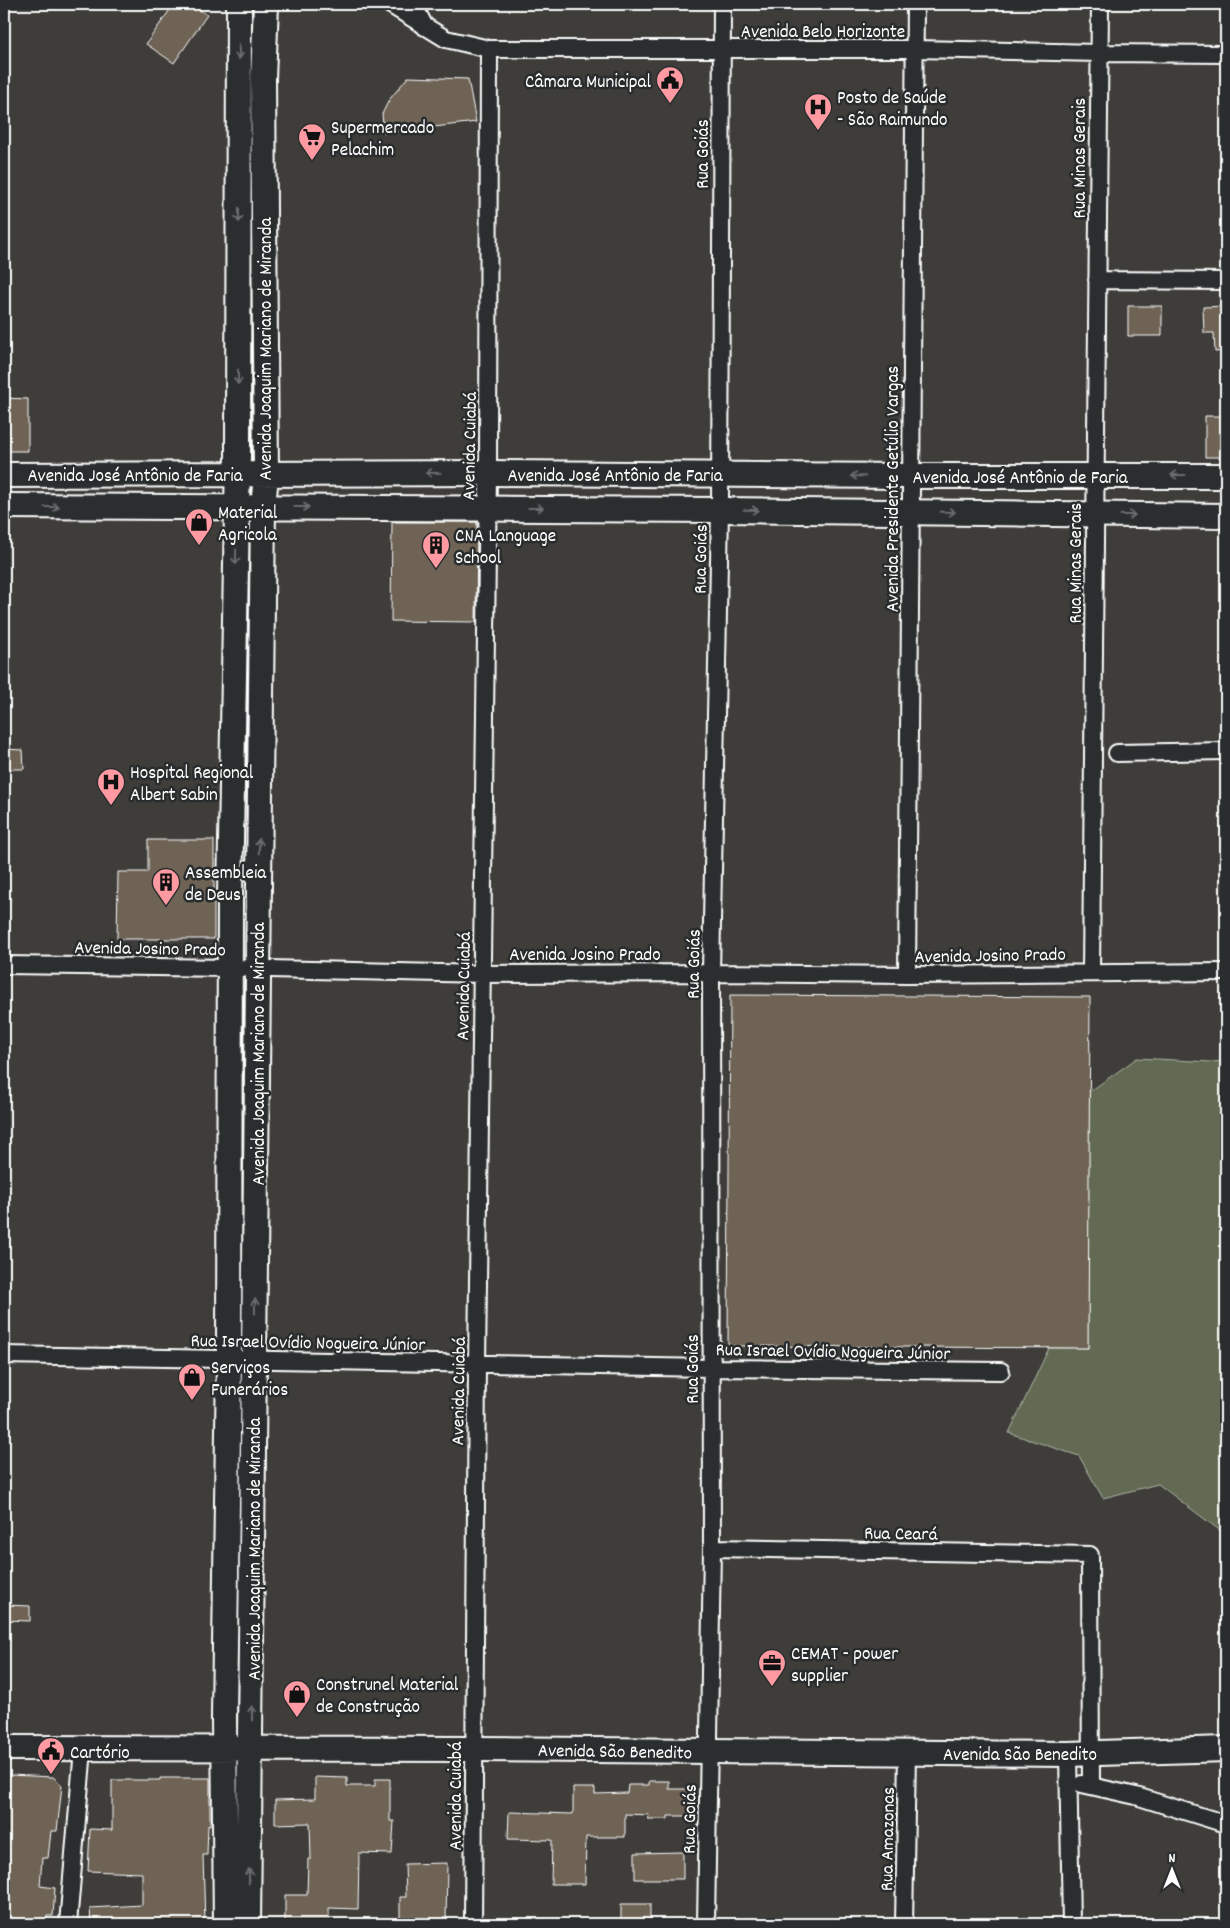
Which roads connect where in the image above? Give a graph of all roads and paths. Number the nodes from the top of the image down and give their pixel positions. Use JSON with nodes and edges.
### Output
{"nodes":[{"id":1,"x":239,"y":4,"type":"edge"},
{"id":2,"x":266,"y":4,"type":"edge"},
{"id":3,"x":389,"y":4,"type":"edge"},
{"id":4,"x":413,"y":4,"type":"edge"},
{"id":5,"x":722,"y":4,"type":"edge"},
{"id":6,"x":915,"y":4,"type":"edge"},
{"id":7,"x":1100,"y":4,"type":"edge"},
{"id":8,"x":425,"y":27,"type":"junction"},
{"id":9,"x":489,"y":48,"type":"junction"},
{"id":10,"x":915,"y":49,"type":"junction"},
{"id":11,"x":722,"y":50,"type":"junction"},
{"id":12,"x":1099,"y":54,"type":"junction"},
{"id":13,"x":1226,"y":54,"type":"edge"},
{"id":14,"x":239,"y":79,"type":"junction"},
{"id":15,"x":263,"y":79,"type":"junction"},
{"id":16,"x":1098,"y":280,"type":"junction"},
{"id":17,"x":1226,"y":281,"type":"edge"},
{"id":18,"x":237,"y":473,"type":"junction"},
{"id":19,"x":488,"y":473,"type":"junction"},
{"id":20,"x":720,"y":474,"type":"junction"},
{"id":21,"x":4,"y":475,"type":"edge"},
{"id":22,"x":266,"y":475,"type":"junction"},
{"id":23,"x":1095,"y":475,"type":"junction"},
{"id":24,"x":911,"y":476,"type":"junction"},
{"id":25,"x":1226,"y":476,"type":"edge"},
{"id":26,"x":4,"y":506,"type":"edge"},
{"id":27,"x":237,"y":507,"type":"junction"},
{"id":28,"x":263,"y":507,"type":"junction"},
{"id":29,"x":487,"y":508,"type":"junction"},
{"id":30,"x":720,"y":510,"type":"junction"},
{"id":31,"x":911,"y":512,"type":"junction"},
{"id":32,"x":1095,"y":515,"type":"junction"},
{"id":33,"x":1226,"y":516,"type":"edge"},
{"id":34,"x":1226,"y":751,"type":"edge"},
{"id":35,"x":1117,"y":753,"type":"dead end"},
{"id":36,"x":260,"y":810,"type":"junction"},
{"id":37,"x":232,"y":811,"type":"junction"},
{"id":38,"x":4,"y":965,"type":"edge"},
{"id":39,"x":230,"y":968,"type":"junction"},
{"id":40,"x":258,"y":968,"type":"junction"},
{"id":41,"x":1226,"y":972,"type":"edge"},
{"id":42,"x":711,"y":973,"type":"junction"},
{"id":43,"x":1091,"y":973,"type":"junction"},
{"id":44,"x":483,"y":974,"type":"junction"},
{"id":45,"x":907,"y":975,"type":"junction"},
{"id":46,"x":4,"y":1355,"type":"edge"},
{"id":47,"x":229,"y":1360,"type":"junction"},
{"id":48,"x":255,"y":1360,"type":"junction"},
{"id":49,"x":477,"y":1364,"type":"junction"},
{"id":50,"x":711,"y":1368,"type":"junction"},
{"id":51,"x":1001,"y":1371,"type":"dead end"},
{"id":52,"x":712,"y":1548,"type":"junction"},
{"id":53,"x":226,"y":1568,"type":"junction"},
{"id":54,"x":253,"y":1568,"type":"junction"},
{"id":55,"x":4,"y":1748,"type":"edge"},
{"id":56,"x":83,"y":1749,"type":"junction"},
{"id":57,"x":224,"y":1749,"type":"junction"},
{"id":58,"x":252,"y":1749,"type":"junction"},
{"id":59,"x":474,"y":1749,"type":"junction"},
{"id":60,"x":1226,"y":1749,"type":"edge"},
{"id":61,"x":709,"y":1751,"type":"junction"},
{"id":62,"x":1092,"y":1753,"type":"junction"},
{"id":63,"x":907,"y":1754,"type":"junction"},
{"id":64,"x":1068,"y":1754,"type":"junction"},
{"id":65,"x":1068,"y":1780,"type":"junction"},
{"id":66,"x":1091,"y":1786,"type":"junction"},
{"id":67,"x":1226,"y":1824,"type":"edge"},
{"id":68,"x":68,"y":1924,"type":"edge"},
{"id":69,"x":226,"y":1924,"type":"edge"},
{"id":70,"x":248,"y":1924,"type":"edge"},
{"id":71,"x":473,"y":1924,"type":"edge"},
{"id":72,"x":706,"y":1924,"type":"edge"},
{"id":73,"x":904,"y":1924,"type":"edge"},
{"id":74,"x":1071,"y":1924,"type":"edge"}],
"edges":[{"from":1,"to":14,"type":"street","name":"Avenida Joaquim Mariano de Miranda","one_way":true},
{"from":2,"to":15,"type":"street","name":"Avenida Joaquim Mariano de Miranda"},
{"from":3,"to":8,"type":"street","name":"Avenida Belo Horizonte"},
{"from":4,"to":8,"type":"street"},
{"from":5,"to":11,"type":"street","name":"Rua Goiás"},
{"from":6,"to":10,"type":"street","name":"Avenida Presidente Getúlio Vargas"},
{"from":7,"to":12,"type":"street","name":"Rua Minas Gerais"},
{"from":8,"to":9,"type":"street","name":"Avenida Belo Horizonte"},
{"from":9,"to":11,"type":"street","name":"Avenida Belo Horizonte"},
{"from":9,"to":19,"type":"street","name":"Avenida Cuiabá"},
{"from":10,"to":11,"type":"street","name":"Avenida Belo Horizonte"},
{"from":10,"to":12,"type":"street","name":"Avenida Belo Horizonte"},
{"from":10,"to":24,"type":"street","name":"Avenida Presidente Getúlio Vargas"},
{"from":11,"to":20,"type":"street","name":"Rua Goiás"},
{"from":12,"to":13,"type":"street","name":"Avenida Belo Horizonte"},
{"from":12,"to":16,"type":"street","name":"Rua Minas Gerais"},
{"from":14,"to":15,"type":"street"},
{"from":14,"to":18,"type":"street","name":"Avenida Joaquim Mariano de Miranda","one_way":true},
{"from":15,"to":22,"type":"street","name":"Avenida Joaquim Mariano de Miranda"},
{"from":16,"to":17,"type":"street"},
{"from":16,"to":23,"type":"street","name":"Rua Minas Gerais"},
{"from":18,"to":21,"type":"street","name":"Avenida José Antônio de Faria"},
{"from":18,"to":22,"type":"street","name":"Avenida José Antônio de Faria"},
{"from":18,"to":27,"type":"street","name":"Avenida Joaquim Mariano de Miranda"},
{"from":19,"to":20,"type":"street","name":"Avenida José Antônio de Faria"},
{"from":19,"to":22,"type":"street","name":"Avenida José Antônio de Faria","one_way":true},
{"from":19,"to":29,"type":"street","name":"Avenida Cuiabá"},
{"from":24,"to":20,"type":"street","name":"Avenida José Antônio de Faria","one_way":true},
{"from":20,"to":30,"type":"street","name":"Rua Goiás"},
{"from":22,"to":28,"type":"street","name":"Avenida Joaquim Mariano de Miranda"},
{"from":23,"to":24,"type":"street","name":"Avenida José Antônio de Faria"},
{"from":25,"to":23,"type":"street","name":"Avenida José Antônio de Faria","one_way":true},
{"from":23,"to":32,"type":"street","name":"Rua Minas Gerais"},
{"from":24,"to":31,"type":"street","name":"Avenida Presidente Getúlio Vargas"},
{"from":26,"to":27,"type":"street","name":"Avenida José Antônio de Faria","one_way":true},
{"from":27,"to":28,"type":"street","name":"Avenida José Antônio de Faria"},
{"from":27,"to":37,"type":"street","name":"Avenida Joaquim Mariano de Miranda","one_way":true},
{"from":28,"to":29,"type":"street","name":"Avenida José Antônio de Faria","one_way":true},
{"from":28,"to":36,"type":"street","name":"Avenida Joaquim Mariano de Miranda"},
{"from":29,"to":30,"type":"street","name":"Avenida José Antônio de Faria","one_way":true},
{"from":29,"to":44,"type":"street","name":"Avenida Cuiabá"},
{"from":30,"to":31,"type":"street","name":"Avenida José Antônio de Faria","one_way":true},
{"from":30,"to":42,"type":"street","name":"Rua Goiás"},
{"from":31,"to":32,"type":"street","name":"Avenida José Antônio de Faria","one_way":true},
{"from":31,"to":45,"type":"street","name":"Avenida Presidente Getúlio Vargas"},
{"from":32,"to":33,"type":"street","name":"Avenida José Antônio de Faria","one_way":true},
{"from":32,"to":43,"type":"street","name":"Rua Minas Gerais"},
{"from":34,"to":35,"type":"street"},
{"from":36,"to":37,"type":"street"},
{"from":40,"to":36,"type":"street","name":"Avenida Joaquim Mariano de Miranda","one_way":true},
{"from":37,"to":39,"type":"street","name":"Avenida Joaquim Mariano de Miranda"},
{"from":38,"to":39,"type":"street","name":"Avenida Josino Prado"},
{"from":39,"to":40,"type":"street","name":"Avenida Josino Prado"},
{"from":39,"to":47,"type":"street","name":"Avenida Joaquim Mariano de Miranda"},
{"from":40,"to":44,"type":"street","name":"Avenida Josino Prado"},
{"from":48,"to":40,"type":"street","name":"Avenida Joaquim Mariano de Miranda","one_way":true},
{"from":41,"to":43,"type":"street","name":"Avenida Josino Prado"},
{"from":42,"to":44,"type":"street","name":"Avenida Josino Prado"},
{"from":42,"to":45,"type":"street","name":"Avenida Josino Prado"},
{"from":42,"to":50,"type":"street","name":"Rua Goiás"},
{"from":43,"to":45,"type":"street","name":"Avenida Josino Prado"},
{"from":44,"to":49,"type":"street","name":"Avenida Cuiabá"},
{"from":46,"to":47,"type":"street","name":"Rua Israel Ovídio Nogueira Júnior"},
{"from":47,"to":48,"type":"street","name":"Rua Israel Ovídio Nogueira Júnior"},
{"from":47,"to":53,"type":"street","name":"Avenida Joaquim Mariano de Miranda"},
{"from":48,"to":49,"type":"street","name":"Rua Israel Ovídio Nogueira Júnior"},
{"from":48,"to":54,"type":"street","name":"Avenida Joaquim Mariano de Miranda"},
{"from":49,"to":50,"type":"street","name":"Rua Israel Ovídio Nogueira Júnior"},
{"from":49,"to":59,"type":"street","name":"Avenida Cuiabá"},
{"from":50,"to":51,"type":"street","name":"Rua Israel Ovídio Nogueira Júnior"},
{"from":50,"to":52,"type":"street","name":"Rua Goiás"},
{"from":52,"to":61,"type":"street","name":"Rua Goiás"},
{"from":52,"to":62,"type":"street","name":"Rua Ceará"},
{"from":53,"to":54,"type":"street"},
{"from":53,"to":57,"type":"street","name":"Avenida Joaquim Mariano de Miranda"},
{"from":58,"to":54,"type":"street","name":"Avenida Joaquim Mariano de Miranda","one_way":true},
{"from":55,"to":56,"type":"street","name":"Avenida São Benedito"},
{"from":56,"to":57,"type":"street","name":"Avenida São Benedito"},
{"from":56,"to":68,"type":"street"},
{"from":57,"to":58,"type":"street","name":"Avenida São Benedito"},
{"from":57,"to":69,"type":"street","name":"Avenida Joaquim Mariano de Miranda"},
{"from":58,"to":59,"type":"street","name":"Avenida São Benedito"},
{"from":70,"to":58,"type":"street","name":"Avenida Joaquim Mariano de Miranda","one_way":true},
{"from":59,"to":61,"type":"street","name":"Avenida São Benedito"},
{"from":59,"to":71,"type":"street","name":"Avenida Cuiabá"},
{"from":60,"to":62,"type":"street","name":"Avenida São Benedito"},
{"from":61,"to":63,"type":"street","name":"Avenida São Benedito"},
{"from":61,"to":72,"type":"street","name":"Rua Goiás"},
{"from":62,"to":64,"type":"street","name":"Avenida São Benedito"},
{"from":62,"to":66,"type":"street"},
{"from":63,"to":64,"type":"street","name":"Avenida São Benedito"},
{"from":63,"to":73,"type":"street","name":"Rua Amazonas"},
{"from":64,"to":65,"type":"street"},
{"from":65,"to":66,"type":"street"},
{"from":65,"to":74,"type":"street"},
{"from":66,"to":67,"type":"street"}]}
